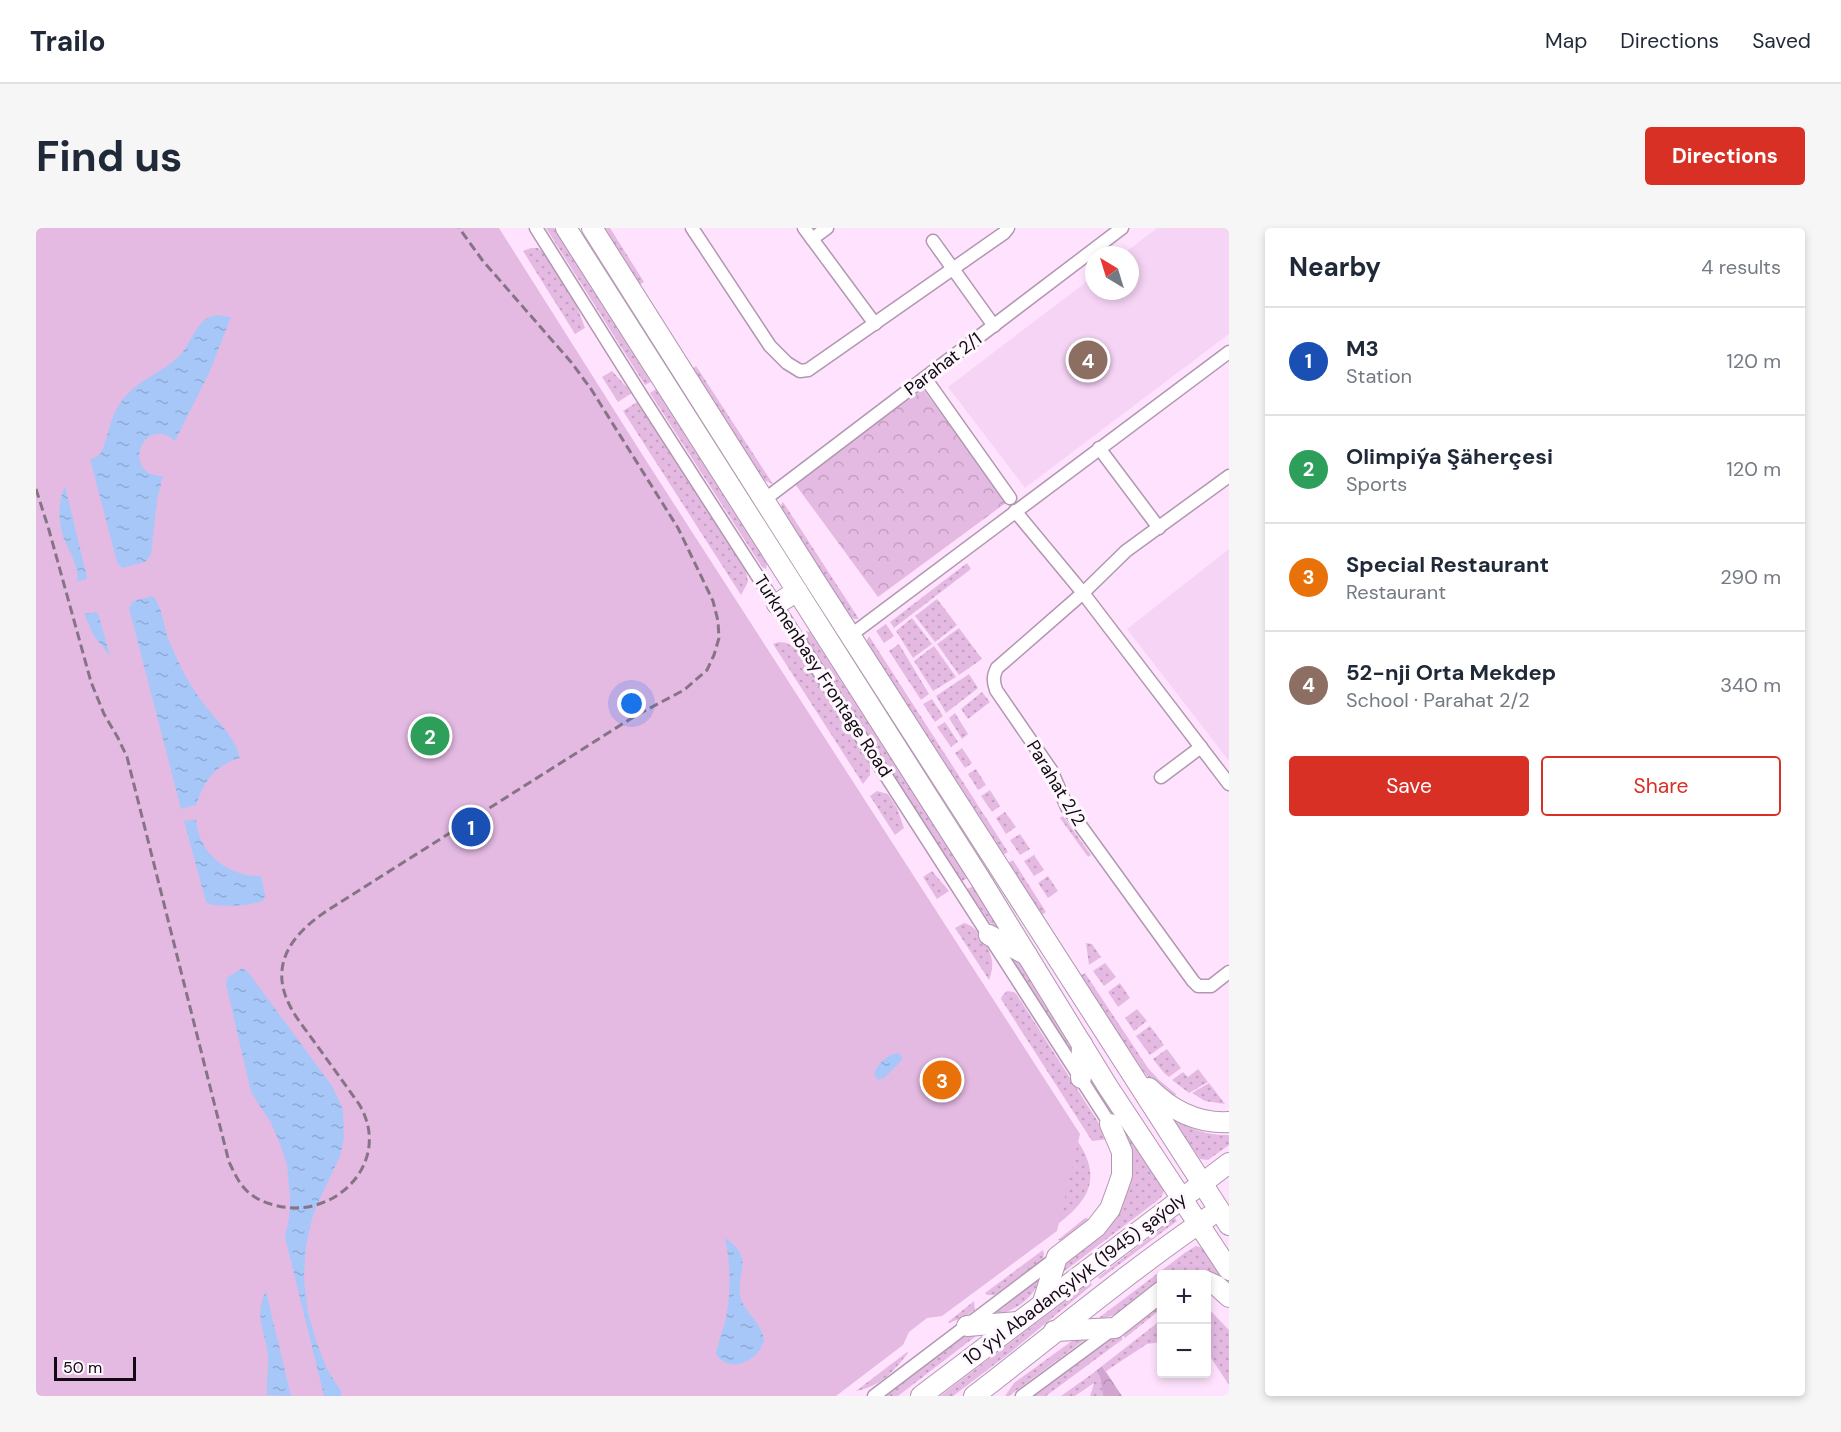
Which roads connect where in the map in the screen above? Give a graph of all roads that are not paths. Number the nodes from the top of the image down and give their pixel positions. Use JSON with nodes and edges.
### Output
{"nodes":[{"id":1,"x":536,"y":228,"type":"edge"},
{"id":2,"x":566,"y":228,"type":"edge"},
{"id":3,"x":592,"y":228,"type":"edge"},
{"id":4,"x":692,"y":228,"type":"edge"},
{"id":5,"x":804,"y":228,"type":"edge"},
{"id":6,"x":828,"y":228,"type":"edge"},
{"id":7,"x":1008,"y":228,"type":"edge"},
{"id":8,"x":1122,"y":228,"type":"edge"},
{"id":9,"x":812,"y":239,"type":"junction"},
{"id":10,"x":933,"y":241,"type":"dead end"},
{"id":11,"x":953,"y":270,"type":"junction"},
{"id":12,"x":875,"y":324,"type":"junction"},
{"id":13,"x":994,"y":326,"type":"junction"},
{"id":14,"x":1229,"y":352,"type":"edge"},
{"id":15,"x":925,"y":378,"type":"junction"},
{"id":16,"x":1099,"y":448,"type":"junction"},
{"id":17,"x":1229,"y":476,"type":"edge"},
{"id":18,"x":1010,"y":498,"type":"dead end"},
{"id":19,"x":764,"y":500,"type":"junction"},
{"id":20,"x":1015,"y":511,"type":"junction"},
{"id":21,"x":1159,"y":528,"type":"junction"},
{"id":22,"x":797,"y":591,"type":"junction"},
{"id":23,"x":1083,"y":593,"type":"junction"},
{"id":24,"x":777,"y":604,"type":"junction"},
{"id":25,"x":851,"y":635,"type":"junction"},
{"id":26,"x":1201,"y":747,"type":"junction"},
{"id":27,"x":1161,"y":777,"type":"dead end"},
{"id":28,"x":1229,"y":784,"type":"edge"},
{"id":29,"x":989,"y":935,"type":"junction"},
{"id":30,"x":1027,"y":955,"type":"junction"},
{"id":31,"x":1229,"y":972,"type":"edge"},
{"id":32,"x":1082,"y":1044,"type":"junction"},
{"id":33,"x":1131,"y":1071,"type":"junction"},
{"id":34,"x":1081,"y":1078,"type":"junction"},
{"id":35,"x":1229,"y":1122,"type":"edge"},
{"id":36,"x":1110,"y":1124,"type":"joint"},
{"id":37,"x":1229,"y":1163,"type":"edge"},
{"id":38,"x":1202,"y":1183,"type":"junction"},
{"id":39,"x":1182,"y":1198,"type":"junction"},
{"id":40,"x":1226,"y":1213,"type":"edge"},
{"id":41,"x":1200,"y":1223,"type":"junction"},
{"id":42,"x":1057,"y":1257,"type":"junction"},
{"id":43,"x":1229,"y":1270,"type":"edge"},
{"id":44,"x":1211,"y":1283,"type":"edge"},
{"id":45,"x":1157,"y":1294,"type":"edge"},
{"id":46,"x":1229,"y":1297,"type":"edge"},
{"id":47,"x":1043,"y":1302,"type":"junction"},
{"id":48,"x":1018,"y":1322,"type":"junction"},
{"id":49,"x":967,"y":1326,"type":"junction"},
{"id":50,"x":1114,"y":1328,"type":"junction"},
{"id":51,"x":1054,"y":1331,"type":"junction"},
{"id":52,"x":874,"y":1396,"type":"edge"},
{"id":53,"x":921,"y":1396,"type":"edge"},
{"id":54,"x":974,"y":1396,"type":"edge"},
{"id":55,"x":1022,"y":1396,"type":"edge"}],
"edges":[{"from":1,"to":24,"type":"street","name":"Turkmenbasy Frontage Road"},
{"from":2,"to":22,"type":"main road"},
{"from":3,"to":19,"type":"main road"},
{"from":4,"to":12,"type":"street"},
{"from":5,"to":9,"type":"street"},
{"from":6,"to":9,"type":"street"},
{"from":7,"to":11,"type":"street"},
{"from":8,"to":13,"type":"street","name":"Parahat 2/1"},
{"from":9,"to":12,"type":"street"},
{"from":10,"to":11,"type":"street"},
{"from":11,"to":12,"type":"street"},
{"from":11,"to":13,"type":"street"},
{"from":13,"to":15,"type":"street","name":"Parahat 2/1"},
{"from":14,"to":16,"type":"street"},
{"from":15,"to":18,"type":"street"},
{"from":15,"to":19,"type":"street","name":"Parahat 2/1"},
{"from":16,"to":20,"type":"street"},
{"from":16,"to":21,"type":"street"},
{"from":17,"to":21,"type":"street"},
{"from":19,"to":25,"type":"main road"},
{"from":20,"to":23,"type":"street"},
{"from":20,"to":25,"type":"street"},
{"from":21,"to":23,"type":"street"},
{"from":22,"to":24,"type":"main road"},
{"from":22,"to":30,"type":"main road"},
{"from":23,"to":26,"type":"street"},
{"from":23,"to":31,"type":"street","name":"Parahat 2/2"},
{"from":24,"to":29,"type":"street","name":"Turkmenbasy Frontage Road"},
{"from":25,"to":33,"type":"main road"},
{"from":26,"to":27,"type":"street"},
{"from":26,"to":28,"type":"street"},
{"from":29,"to":30,"type":"main road"},
{"from":29,"to":34,"type":"street","name":"Turkmenbasy Frontage Road"},
{"from":30,"to":32,"type":"main road"},
{"from":32,"to":34,"type":"main road"},
{"from":32,"to":39,"type":"main road"},
{"from":33,"to":35,"type":"main road"},
{"from":33,"to":38,"type":"main road"},
{"from":34,"to":36,"type":"street","name":"Turkmenbasy Frontage Road"},
{"from":36,"to":42,"type":"main road"},
{"from":37,"to":38,"type":"main road","name":"10 ýyl Abadançylyk (1945) şaýoly"},
{"from":38,"to":39,"type":"main road","name":"10 ýyl Abadançylyk (1945) şaýoly"},
{"from":38,"to":40,"type":"main road"},
{"from":39,"to":41,"type":"main road"},
{"from":39,"to":47,"type":"main road","name":"10 ýyl Abadançylyk (1945) şaýoly"},
{"from":40,"to":41,"type":"main road","name":"10 ýyl Abadançylyk (1945) şaýoly"},
{"from":41,"to":43,"type":"main road"},
{"from":41,"to":51,"type":"main road","name":"10 ýyl Abadançylyk (1945) şaýoly"},
{"from":42,"to":47,"type":"main road"},
{"from":42,"to":49,"type":"street"},
{"from":44,"to":46,"type":"main road"},
{"from":45,"to":50,"type":"main road"},
{"from":47,"to":48,"type":"main road","name":"10 ýyl Abadançylyk (1945) şaýoly"},
{"from":48,"to":49,"type":"main road"},
{"from":48,"to":53,"type":"main road","name":"10 ýyl Abadançylyk (1945) şaýoly"},
{"from":49,"to":52,"type":"street"},
{"from":50,"to":51,"type":"main road"},
{"from":50,"to":55,"type":"street"},
{"from":51,"to":54,"type":"main road","name":"10 ýyl Abadançylyk (1945) şaýoly"}]}
